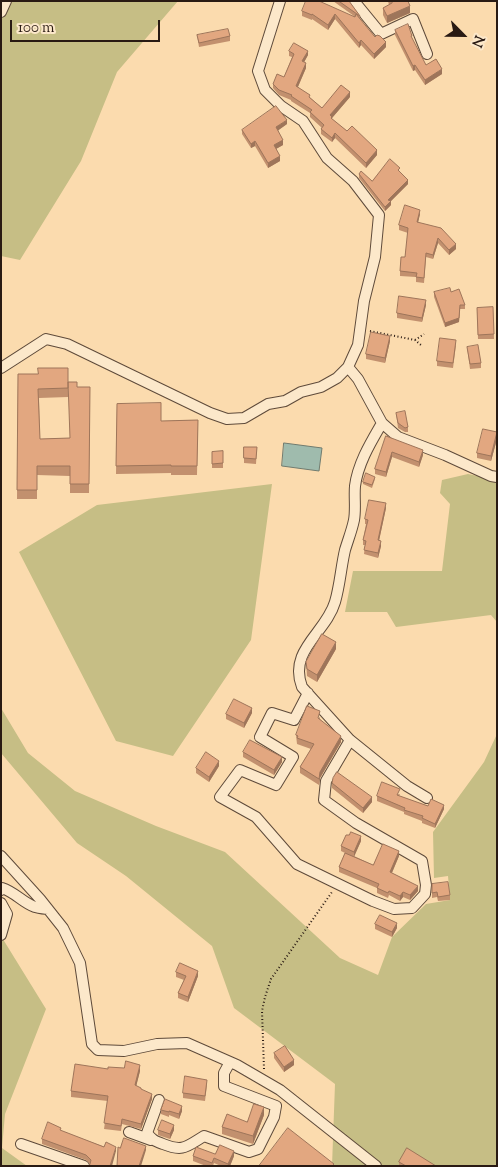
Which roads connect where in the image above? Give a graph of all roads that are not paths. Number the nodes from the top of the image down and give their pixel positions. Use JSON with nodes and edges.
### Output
{"nodes":[{"id":1,"x":6,"y":1,"type":"edge"},
{"id":2,"x":280,"y":1,"type":"edge"},
{"id":3,"x":354,"y":1,"type":"edge"},
{"id":4,"x":1,"y":12,"type":"edge"},
{"id":5,"x":427,"y":54,"type":"dead end"},
{"id":6,"x":348,"y":367,"type":"junction"},
{"id":7,"x":1,"y":368,"type":"edge"},
{"id":8,"x":382,"y":423,"type":"junction"},
{"id":9,"x":497,"y":477,"type":"edge"},
{"id":10,"x":308,"y":693,"type":"junction"},
{"id":11,"x":350,"y":740,"type":"junction"},
{"id":12,"x":427,"y":798,"type":"dead end"},
{"id":13,"x":1,"y":856,"type":"edge"},
{"id":14,"x":1,"y":890,"type":"edge"},
{"id":15,"x":1,"y":903,"type":"edge"},
{"id":16,"x":48,"y":909,"type":"junction"},
{"id":17,"x":1,"y":934,"type":"edge"},
{"id":18,"x":230,"y":1062,"type":"junction"},
{"id":19,"x":159,"y":1100,"type":"dead end"},
{"id":20,"x":128,"y":1132,"type":"dead end"},
{"id":21,"x":152,"y":1140,"type":"junction"},
{"id":22,"x":21,"y":1144,"type":"dead end"},
{"id":23,"x":84,"y":1166,"type":"edge"},
{"id":24,"x":376,"y":1166,"type":"edge"}],
"edges":[{"from":1,"to":4,"type":"street"},
{"from":2,"to":6,"type":"street"},
{"from":3,"to":5,"type":"street"},
{"from":6,"to":7,"type":"street"},
{"from":6,"to":8,"type":"street"},
{"from":8,"to":9,"type":"street"},
{"from":8,"to":10,"type":"street"},
{"from":10,"to":11,"type":"street"},
{"from":10,"to":11,"type":"street"},
{"from":11,"to":12,"type":"street"},
{"from":13,"to":16,"type":"street"},
{"from":14,"to":16,"type":"street"},
{"from":15,"to":17,"type":"street"},
{"from":16,"to":18,"type":"street"},
{"from":18,"to":21,"type":"street"},
{"from":18,"to":24,"type":"street"},
{"from":19,"to":21,"type":"street"},
{"from":20,"to":21,"type":"street"},
{"from":22,"to":23,"type":"street"}]}
